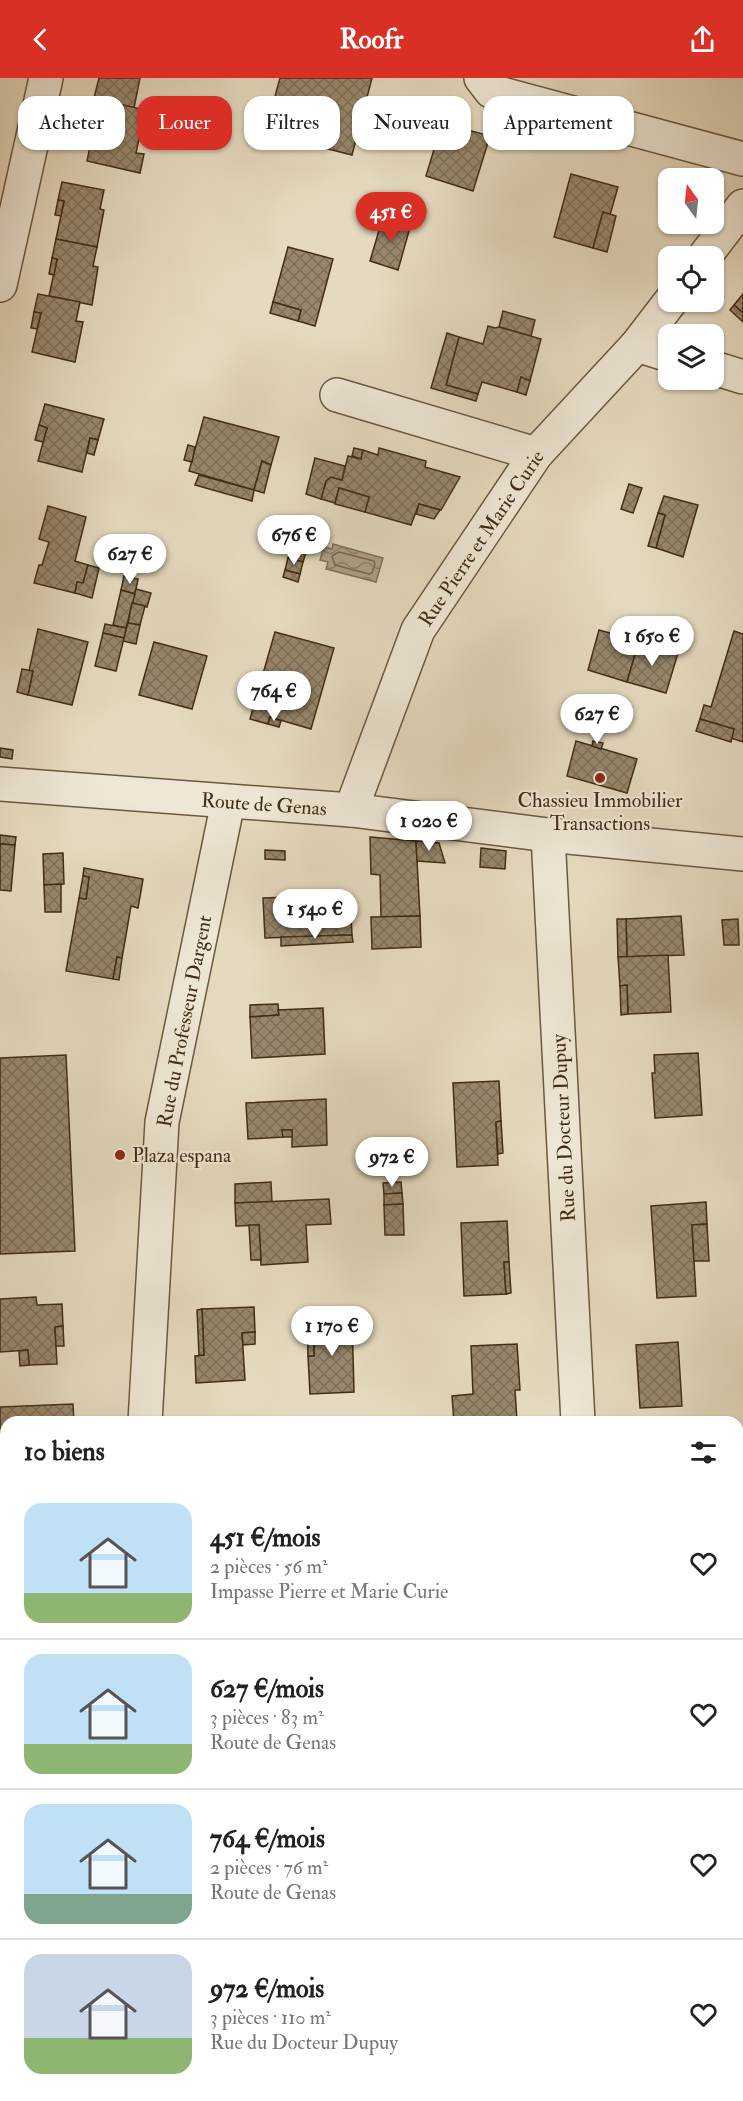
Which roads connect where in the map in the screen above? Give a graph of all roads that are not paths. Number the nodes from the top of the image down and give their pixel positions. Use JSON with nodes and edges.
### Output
{"nodes":[{"id":1,"x":46,"y":78,"type":"edge"},
{"id":2,"x":481,"y":78,"type":"edge"},
{"id":3,"x":743,"y":159,"type":"edge"},
{"id":4,"x":743,"y":206,"type":"edge"},
{"id":5,"x":5,"y":236,"type":"edge"},
{"id":6,"x":713,"y":246,"type":"edge"},
{"id":7,"x":0,"y":285,"type":"edge"},
{"id":8,"x":662,"y":312,"type":"edge"},
{"id":9,"x":637,"y":345,"type":"junction"},
{"id":10,"x":658,"y":352,"type":"edge"},
{"id":11,"x":724,"y":371,"type":"edge"},
{"id":12,"x":743,"y":377,"type":"edge"},
{"id":13,"x":337,"y":395,"type":"dead end"},
{"id":14,"x":536,"y":454,"type":"junction"},
{"id":15,"x":0,"y":784,"type":"edge"},
{"id":16,"x":228,"y":802,"type":"junction"},
{"id":17,"x":351,"y":810,"type":"junction"},
{"id":18,"x":548,"y":835,"type":"junction"},
{"id":19,"x":743,"y":854,"type":"edge"},
{"id":20,"x":145,"y":1416,"type":"edge"},
{"id":21,"x":578,"y":1416,"type":"edge"}],
"edges":[{"from":1,"to":5,"type":"street"},
{"from":2,"to":3,"type":"street"},
{"from":4,"to":6,"type":"street"},
{"from":5,"to":7,"type":"street"},
{"from":8,"to":9,"type":"street","name":"Rue Pierre et Marie Curie"},
{"from":9,"to":10,"type":"street"},
{"from":9,"to":14,"type":"street","name":"Rue Pierre et Marie Curie"},
{"from":11,"to":12,"type":"street"},
{"from":13,"to":14,"type":"street"},
{"from":14,"to":17,"type":"street","name":"Rue Pierre et Marie Curie"},
{"from":15,"to":16,"type":"street","name":"Route de Genas"},
{"from":16,"to":17,"type":"street","name":"Route de Genas"},
{"from":16,"to":20,"type":"street","name":"Rue du Professeur Dargent"},
{"from":17,"to":18,"type":"street","name":"Route de Genas"},
{"from":18,"to":19,"type":"street","name":"Route de Genas"},
{"from":18,"to":21,"type":"street","name":"Rue du Docteur Dupuy"}]}
